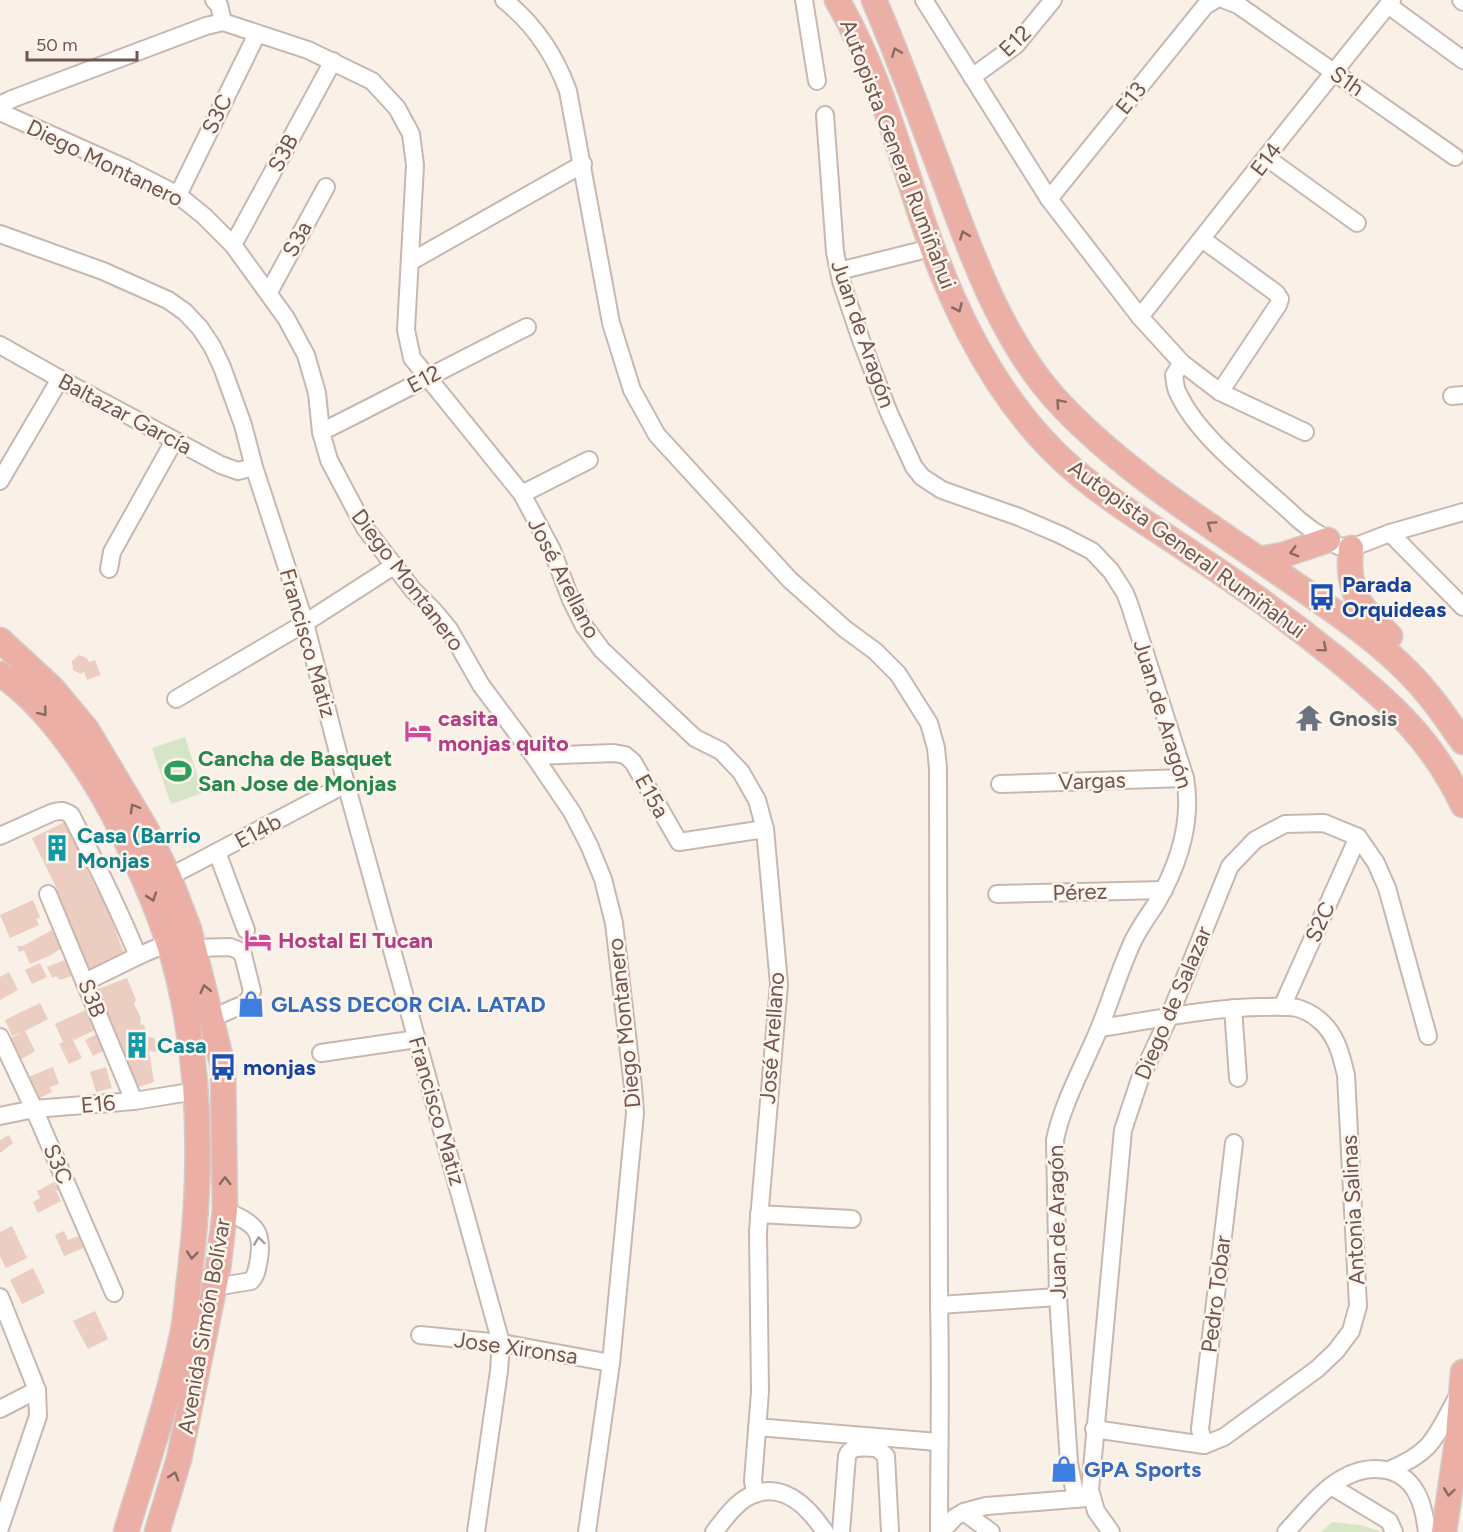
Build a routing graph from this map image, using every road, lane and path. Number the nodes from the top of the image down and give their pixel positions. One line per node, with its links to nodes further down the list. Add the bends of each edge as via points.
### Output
1 (214, 0): 11 (street)
2 (504, 0): 22 (street, via 536,31 561,72)
3 (804, 0): 17 (street)
4 (837, 0): 66 (highway, Autopista General Rumiñahui, one-way to 66, via 870,68 945,279 969,332 1008,397 1070,468 1302,631 1400,712 1437,758)
5 (874, 0): 52 (highway, Autopista General Rumiñahui, one-way to 5, via 1153,485 1096,438 1062,406 1028,363 1002,320 977,266)
6 (924, 0): 16 (street)
7 (1053, 0): 16 (street, E12, via 1016,45)
8 (1215, 0): 25 (street, E13, via 1205,6)
9 (1235, 2): 15 (street, S1h)
10 (1390, 2): 13 (street); 15 (street, E14)
11 (224, 22): 12 (street, José Arellano); 18 (street, via 12,99)
12 (257, 34): 14 (street, José Arellano); 24 (street, S3C)
13 (1463, 60)
14 (333, 61): 29 (street, S3B); 31 (street, José Arellano, via 372,81 397,108 411,134 415,165)
15 (1333, 71): 20 (street, S1h); 21 (street, E14)
16 (972, 77): 25 (street)
17 (817, 81)
18 (0, 110): 24 (street, Diego Montanero)
19 (825, 115): 32 (street, Juan de Aragón)
20 (1455, 157)
21 (1267, 158): 26 (street); 28 (street, E14)
22 (583, 164): 31 (street); 102 (street, via 611,323 632,390 646,417 657,435 790,580 898,674 928,723 936,748)
23 (326, 187): 33 (street, S3a)
24 (178, 195): 29 (street, Diego Montanero)
25 (1050, 199): 34 (street)
26 (1357, 223)
27 (0, 234): 45 (street, Francisco Matiz, via 145,288 185,312 200,328 222,367)
28 (1202, 239): 34 (street, E14); 40 (street, via 1280,299)
29 (233, 245): 33 (street, Diego Montanero)
30 (920, 251): 32 (street)
31 (410, 262): 38 (street, José Arellano, via 406,330 412,358)
32 (839, 271): 63 (street, Juan de Aragón, via 889,413 922,477 942,490 1019,517 1082,545 1102,560 1118,581 1130,606)
33 (269, 292): 41 (street, Diego Montanero, via 306,355 317,393)
34 (1140, 317): 37 (street)
35 (527, 327): 38 (street, E12)
36 (0, 345): 39 (street, Baltazar García)
37 (1182, 363): 40 (street); 50 (street, via 1174,375 1176,391 1197,423 1299,520)
38 (426, 377): 41 (street, E12); 47 (street, José Arellano)
39 (60, 379): 43 (street, Baltazar García); 46 (street)
40 (1220, 392): 42 (street)
41 (321, 432): 53 (street, Diego Montanero, via 329,460 360,519)
42 (1305, 432)
43 (174, 441): 45 (street, Baltazar García, via 238,471); 54 (street, via 112,552)
44 (589, 460): 47 (street)
45 (254, 467): 56 (street, Francisco Matiz)
46 (1, 475)
47 (522, 494): 67 (street, José Arellano, via 552,550 584,626 602,650 695,738 721,751 741,772 757,800)
48 (1463, 512): 49 (street)
49 (1390, 533): 51 (street); 55 (street)
50 (1328, 540): 51 (street); 52 (highway, one-way to 52, via 1283,555)
51 (1351, 548): 60 (highway, via 1349,570 1359,603 1426,669 1445,694)
52 (1259, 558): 61 (highway, Autopista General Rumiñahui, via 1371,638 1435,703)
53 (395, 565): 56 (street); 62 (street, Diego Montanero, via 449,629 492,700)
54 (109, 569)
55 (1463, 607)
56 (305, 623): 59 (street); 64 (street, Francisco Matiz)
57 (0, 640): 71 (highway, Avenida Simón Bolívar, one-way to 57, via 87,730 52,688)
58 (0, 674): 76 (highway, Avenida Simón Bolívar, one-way to 76, via 33,699 82,762 112,810 148,886)
59 (176, 699)
60 (1463, 736)
61 (1463, 742)
62 (534, 756): 67 (street, E15a, via 625,756 633,762 679,842); 105 (street, Diego Montanero, via 589,845 606,890 615,935 635,1113)
63 (1185, 778): 65 (street, Vargas); 72 (street, Juan de Aragón, via 1186,826)
64 (346, 784): 70 (street, E14b); 87 (street, Francisco Matiz)
65 (1000, 784)
66 (1463, 805)
67 (765, 829): 96 (street, José Arellano, via 779,984)
68 (0, 836): 78 (street, via 59,810 71,815)
69 (1358, 837): 80 (street, S2C); 82 (street, Diego de Salazar, via 1324,823 1285,824 1255,840 1230,866); 85 (street, via 1387,888)
70 (217, 852): 71 (street, E14b); 75 (street)
71 (170, 877): 77 (highway, Avenida Simón Bolívar)
72 (1164, 890): 74 (street, Pérez); 84 (street, Juan de Aragón, via 1133,941)
73 (48, 894): 79 (street, S3B)
74 (997, 894)
75 (246, 930)
76 (168, 943): 78 (street); 90 (highway, Avenida Simón Bolívar, via 183,997)
77 (194, 948): 83 (highway, Avenida Simón Bolívar, one-way to 77); 83 (street, via 230,947 243,955 252,991 250,999)
78 (138, 956): 79 (street)
79 (85, 982): 91 (street, S3B)
80 (1282, 1007): 81 (street, Antonia Salinas); 112 (street, Antonia Salinas, via 1299,1008 1318,1019 1335,1039 1341,1055 1346,1075 1358,1306 1351,1331 1317,1369 1224,1437)
81 (1233, 1008): 82 (street, Antonia Salinas); 89 (street)
82 (1169, 1017): 84 (street, Antonia Salinas); 110 (street, Diego de Salazar, via 1140,1079 1123,1130)
83 (212, 1018): 95 (highway, Avenida Simón Bolívar, one-way to 83, via 223,1067)
84 (1100, 1028): 101 (street, Juan de Aragón, via 1055,1140)
85 (1428, 1036)
86 (0, 1037): 92 (street, S3C)
87 (417, 1040): 88 (street); 104 (street, Francisco Matiz)
88 (321, 1053)
89 (1238, 1078)
90 (196, 1091): 91 (street, E16); 119 (highway, Avenida Simón Bolívar, one-way to 119, via 198,1199 183,1331)
91 (134, 1101): 92 (street, E16)
92 (34, 1109): 93 (street, E16); 99 (street, S3C)
93 (0, 1116)
94 (1234, 1143): 112 (street, Pedro Tobar, via 1200,1429)
95 (225, 1210): 98 (highway, Avenida Simón Bolívar); 98 (street, one-way to 95, via 254,1279 261,1245 258,1230)
96 (759, 1214): 97 (street); 109 (street, José Arellano)
97 (852, 1219)
98 (215, 1287): 120 (highway, Avenida Simón Bolívar, one-way to 98, via 179,1459)
99 (114, 1293)
100 (0, 1297): 107 (street)
101 (1058, 1298): 102 (street); 116 (street, Juan de Aragón, via 1069,1463)
102 (939, 1305): 111 (street)
103 (420, 1335): 104 (street, Jose Xironsa)
104 (501, 1343): 105 (street, Jose Xironsa); 121 (street, Francisco Matiz)
105 (611, 1363): 122 (street, Diego Montanero)
106 (1462, 1382): 113 (street, via 1433,1441 1410,1461); 132 (highway, one-way to 132)
107 (37, 1390): 108 (street); 118 (street, via 38,1416)
108 (0, 1409)
109 (757, 1427): 111 (street); 115 (street, José Arellano)
110 (1094, 1429): 112 (street); 116 (street, Diego de Salazar, via 1090,1490)
111 (938, 1442): 126 (street)
112 (1203, 1445)
113 (1389, 1470): 114 (street, via 1367,1469); 131 (street, via 1416,1491)
114 (1331, 1486): 129 (street); 130 (street, via 1389,1521)
115 (755, 1494): 123 (street, via 745,1499); 124 (street, via 780,1492 795,1498)
116 (1083, 1498): 117 (street, via 986,1506); 128 (street)
117 (964, 1512): 126 (street); 127 (street)
118 (0, 1528)
119 (126, 1532)
120 (156, 1532)
121 (476, 1532)
122 (587, 1532)
123 (714, 1532)
124 (829, 1532): 125 (street, via 847,1456 854,1448 877,1448 886,1456)
125 (890, 1532)
126 (940, 1532)
127 (991, 1532)
128 (1111, 1532)
129 (1286, 1532)
130 (1394, 1532)
131 (1427, 1532)
132 (1444, 1532)

